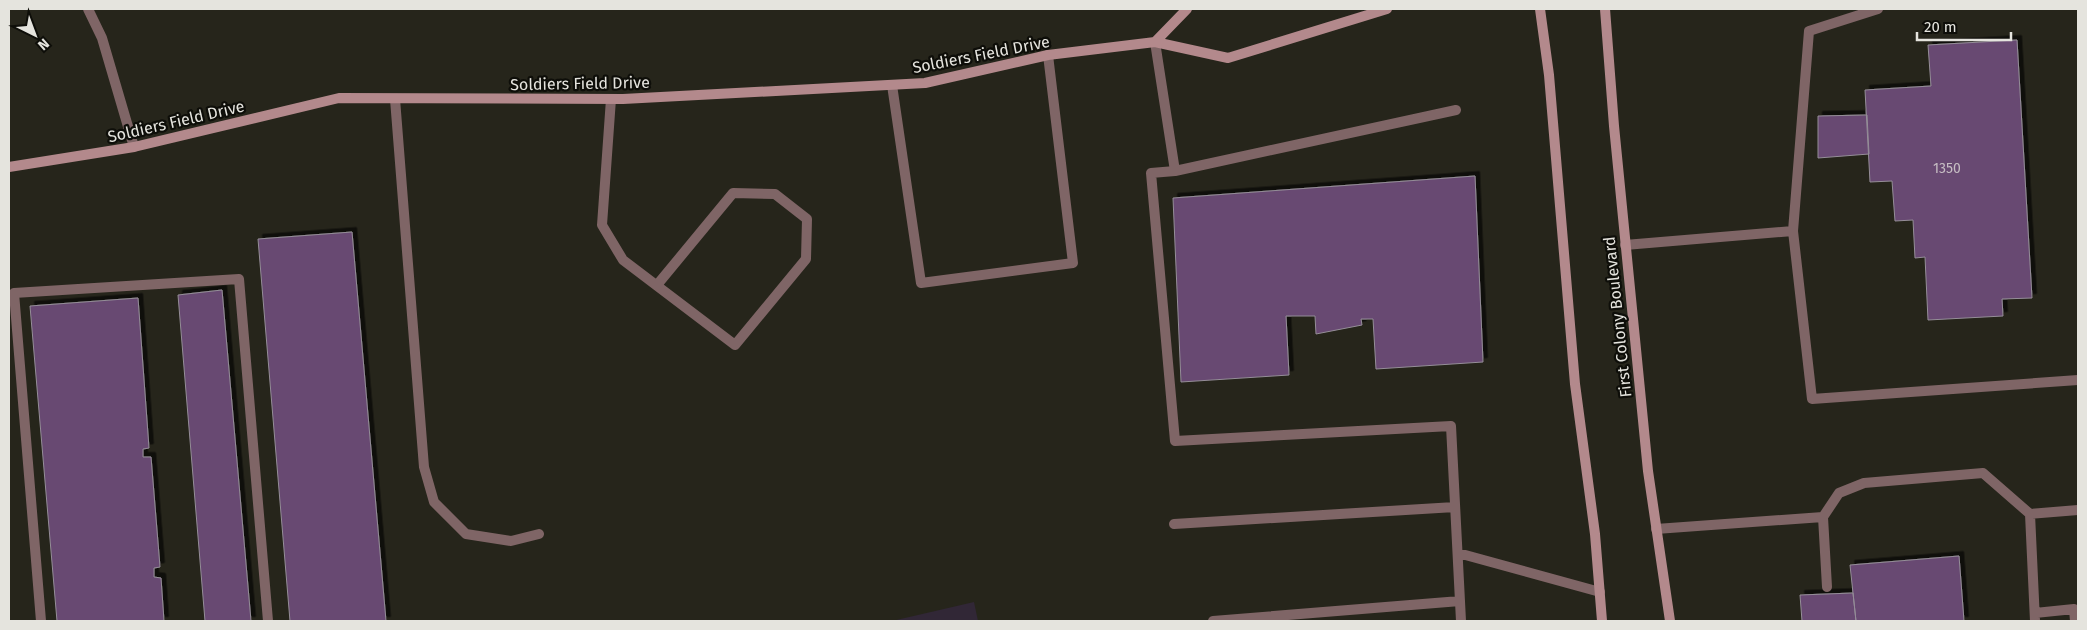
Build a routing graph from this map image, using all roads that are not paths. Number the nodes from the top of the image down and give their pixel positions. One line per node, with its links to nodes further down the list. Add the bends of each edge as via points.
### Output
1 (88, 9): 13 (street, via 102,38)
2 (1187, 9): 7 (street)
3 (1387, 9): 7 (street, Soldiers Field Drive, via 1228,58)
4 (1540, 9): 29 (street, via 1549,75 1575,384 1596,534)
5 (1605, 9): 17 (street, First Colony Boulevard)
6 (1878, 9): 16 (street, via 1809,31)
7 (1155, 42): 8 (street, Soldiers Field Drive); 15 (street)
8 (1048, 55): 9 (street, Soldiers Field Drive, via 925,83); 9 (street, via 1073,263 921,282)
9 (892, 85): 11 (street, Soldiers Field Drive)
10 (395, 98): 11 (street, Soldiers Field Drive); 13 (street, Soldiers Field Drive, via 339,98); 26 (street, via 424,467 434,502 466,534 511,541)
11 (611, 99): 18 (street, via 602,225 623,260)
12 (1456, 110): 15 (street)
13 (134, 147): 14 (street, Soldiers Field Drive)
14 (9, 167)
15 (1175, 171): 20 (street, via 1152,173 1176,441 1450,426)
16 (1793, 230): 17 (street); 19 (street, via 1812,400)
17 (1625, 245): 25 (street, First Colony Boulevard)
18 (657, 285): 18 (street, via 735,346 806,259 807,218 775,194 734,193)
19 (2078, 380)
20 (1456, 507): 24 (street); 27 (street)
21 (2078, 510): 22 (street)
22 (2030, 514): 23 (street, via 1983,473 1864,483 1839,493); 31 (street)
23 (1823, 516): 25 (street); 28 (street)
24 (1174, 524)
25 (1656, 529): 37 (street, First Colony Boulevard)
26 (539, 534)
27 (1458, 553): 29 (street); 30 (street)
28 (1827, 588)
29 (1600, 592): 36 (street)
30 (1460, 600): 34 (street); 35 (street)
31 (2035, 617): 38 (street, via 2074,609)
32 (41, 621): 33 (street, via 14,293 239,279)
33 (268, 621)
34 (1213, 621)
35 (1461, 621)
36 (1602, 621)
37 (1670, 621)
38 (2075, 621)

